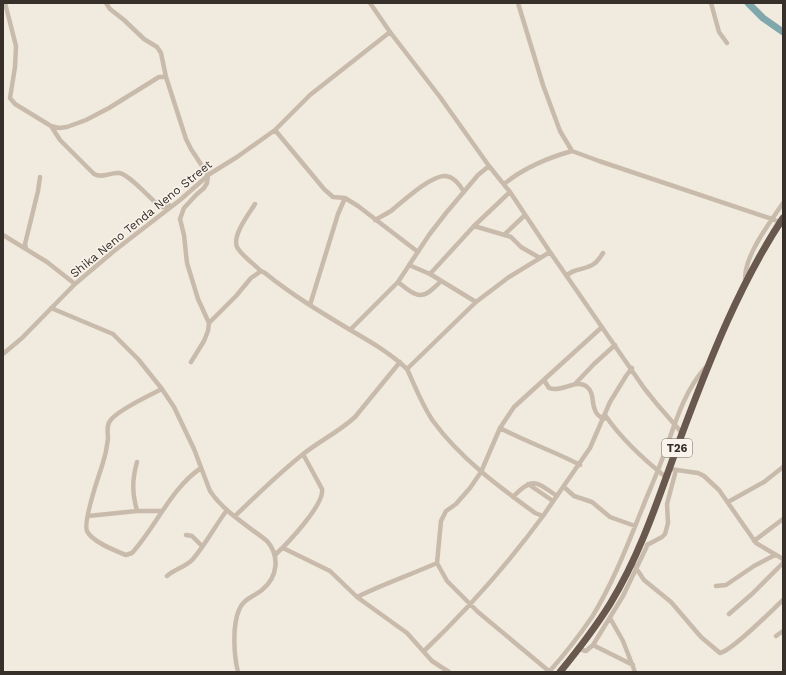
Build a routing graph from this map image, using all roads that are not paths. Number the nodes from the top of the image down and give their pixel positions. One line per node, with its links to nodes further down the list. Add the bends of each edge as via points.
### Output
1 (5, 3): 9 (street, via 16,46 10,98 15,104)
2 (106, 3): 8 (street, via 110,10 157,47 161,53)
3 (370, 3): 6 (street)
4 (518, 3): 11 (street, via 543,85 560,131)
5 (711, 3): 7 (street, via 719,32)
6 (390, 32): 10 (street, Shika Neno Tenda Neno Street, via 310,95); 12 (street)
7 (727, 43)
8 (166, 77): 9 (street, via 159,77 86,120 67,127); 13 (street, via 186,139)
9 (51, 126): 13 (street, via 60,140 94,174 122,174 162,208)
10 (275, 130): 13 (street, Shika Neno Tenda Neno Street, via 237,157); 18 (street, via 324,189 333,197)
11 (572, 151): 15 (street, via 531,165); 22 (street)
12 (489, 166): 15 (street); 16 (street)
13 (207, 174): 39 (street, Shika Neno Tenda Neno Street, via 180,200); 44 (street, via 207,184 184,208 180,219 187,263 198,299)
14 (40, 177): 28 (street)
15 (504, 184): 17 (street)
16 (464, 192): 23 (street, via 455,180 444,175 422,186 390,212); 29 (street)
17 (510, 192): 21 (street); 25 (street)
18 (345, 198): 23 (street); 42 (street)
19 (783, 203): 22 (street)
20 (255, 204): 34 (street, via 243,222 236,243 240,251)
21 (525, 215): 27 (street); 30 (street)
22 (772, 219): 24 (street); 40 (street, via 746,265)
23 (375, 220): 29 (street)
24 (782, 222): 40 (highway, T26)
25 (474, 226): 27 (street); 35 (street)
26 (3, 235): 28 (street)
27 (504, 235): 32 (street, via 511,237 521,247)
28 (26, 248): 39 (street)
29 (418, 252): 33 (street)
30 (550, 252): 32 (street); 36 (street)
31 (603, 253): 36 (street, via 595,263 572,271)
32 (540, 258): 41 (street)
33 (409, 265): 35 (street); 38 (street)
34 (262, 271): 42 (street); 44 (street, via 251,278)
35 (430, 274): 37 (street)
36 (567, 276): 45 (street)
37 (441, 281): 38 (street, via 418,296); 41 (street)
38 (398, 282): 46 (street)
39 (75, 284): 43 (street, Shika Neno Tenda Neno Street)
40 (746, 284): 51 (highway, T26)
41 (476, 302): 53 (street)
42 (310, 305): 46 (street)
43 (51, 308): 48 (street, Shika Neno Tenda Neno Street); 56 (street, via 113,334 131,351)
44 (209, 323): 49 (street, via 204,341)
45 (602, 327): 47 (street); 54 (street)
46 (350, 330): 50 (street)
47 (615, 345): 52 (street); 55 (street)
48 (3, 354)
49 (191, 362)
50 (400, 362): 53 (street); 61 (street, via 347,425)
51 (707, 366): 58 (street, via 691,387); 60 (highway, T26)
52 (632, 368): 57 (street, via 617,390); 58 (street)
53 (407, 369): 68 (street, via 433,420 450,442)
54 (544, 380): 55 (street, via 553,390); 59 (street, via 517,403)
55 (576, 384): 57 (street, via 582,384 590,390 594,408)
56 (162, 389): 65 (street, via 174,407); 79 (street, via 110,420 106,455)
57 (604, 417): 63 (street); 67 (street, via 627,443)
58 (674, 425): 60 (street); 67 (street)
59 (500, 428): 63 (street); 68 (street)
60 (682, 433): 66 (highway, T26)
61 (303, 454): 80 (street); 88 (street, via 323,493 320,503)
62 (137, 462): 77 (street, via 132,486)
63 (580, 465): 71 (street)
64 (783, 467): 75 (street, via 764,482)
65 (201, 468): 76 (street, via 210,491); 78 (street, via 191,475)
66 (673, 469): 69 (highway, T26); 75 (street, via 704,476); 86 (street, via 665,534)
67 (658, 471): 69 (street); 83 (street)
68 (481, 472): 73 (street); 94 (street, via 470,488 443,515)
69 (666, 478): 89 (highway, T26)
70 (528, 484): 72 (street, via 540,485); 73 (street); 74 (street)
71 (564, 487): 72 (street); 83 (street, via 574,496 592,502 610,517)
72 (557, 496): 74 (street)
73 (513, 497): 81 (street)
74 (553, 502): 81 (street)
75 (728, 502): 85 (street)
76 (227, 510): 80 (street); 87 (street)
77 (137, 511): 78 (street); 79 (street)
78 (162, 511): 79 (street, via 132,553 126,555 90,536 86,530)
79 (88, 516)
80 (235, 516): 90 (street, via 267,541)
81 (543, 516): 101 (street)
82 (783, 519): 85 (street)
83 (635, 526): 112 (street, via 620,565 592,617)
84 (186, 535): 87 (street, via 192,536)
85 (754, 540): 91 (street)
86 (648, 544): 89 (street); 96 (street)
87 (202, 546): 97 (street, via 192,560)
88 (283, 548): 90 (street); 99 (street, via 330,571)
89 (638, 550): 93 (highway, T26)
90 (275, 555): 110 (street, via 276,568 269,582 244,602 238,612 234,650)
91 (775, 555): 92 (street); 98 (street, via 726,585)
92 (783, 559)
93 (632, 562): 96 (street); 107 (highway, T26, via 610,603)
94 (437, 563): 99 (street); 101 (street, via 447,581)
95 (783, 563): 102 (street)
96 (636, 569): 100 (street, via 644,580 671,602 701,637 720,653 745,635); 103 (street)
97 (167, 576)
98 (716, 586)
99 (357, 597): 108 (street, via 407,634)
100 (783, 600)
101 (470, 606): 108 (street); 112 (street)
102 (729, 614)
103 (610, 618): 106 (street); 109 (street)
104 (783, 631): 105 (street)
105 (776, 636)
106 (593, 645): 107 (street, via 586,651); 109 (street)
107 (579, 649): 113 (highway, T26)
108 (424, 651): 111 (street, via 432,661)
109 (633, 665): 114 (street)
110 (238, 672)
111 (449, 672)
112 (549, 672)
113 (560, 672)
114 (635, 672)

